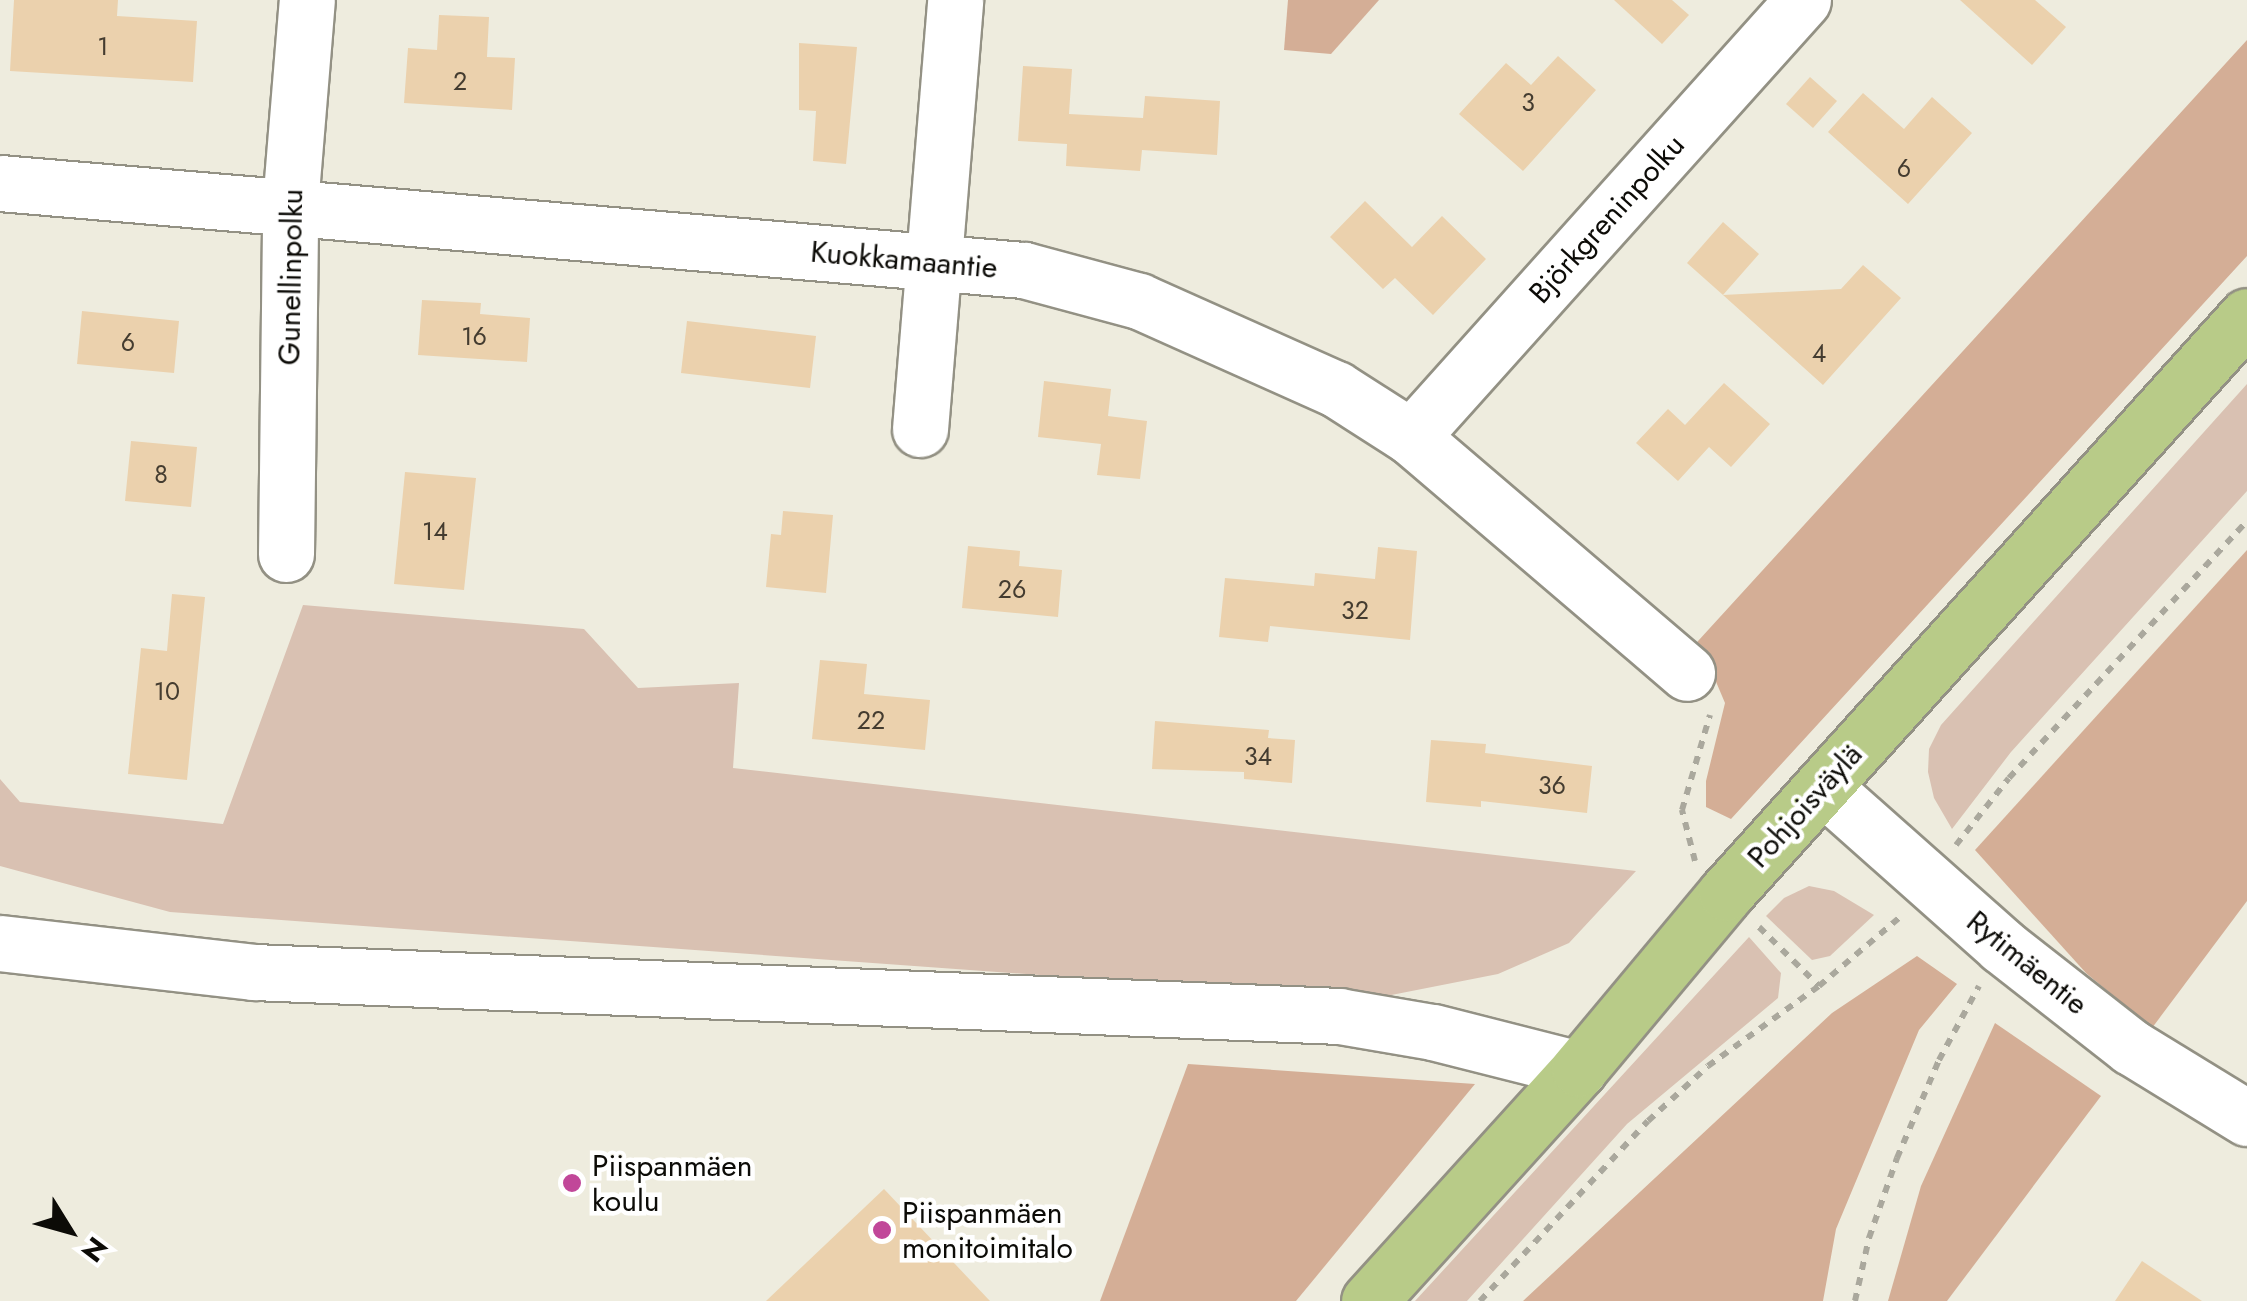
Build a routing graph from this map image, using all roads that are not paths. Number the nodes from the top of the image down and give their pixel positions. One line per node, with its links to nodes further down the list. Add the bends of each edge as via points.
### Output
1 (307, 0): 5 (street, Gunellinpolku)
2 (954, 0): 6 (street)
3 (1802, 0): 9 (street, Björkgreninpolku)
4 (0, 183): 5 (street, Kuokkamaantie)
5 (290, 205): 6 (street, Kuokkamaantie); 10 (street, Gunellinpolku)
6 (933, 263): 8 (street); 9 (street, Kuokkamaantie, via 1024,270 1138,300 1336,389)
7 (2247, 316): 12 (main road, Pohjoisväylä)
8 (920, 429)
9 (1411, 437): 11 (street, Kuokkamaantie)
10 (286, 554)
11 (1687, 673)
12 (1823, 788): 14 (main road, Pohjoisväylä); 15 (street, Rytimäentie, via 2002,946 2131,1047)
13 (0, 943): 14 (street, via 254,972 1338,1016 1433,1032)
14 (1580, 1070): 16 (main road, Pohjoisväylä)
15 (2247, 1118)
16 (1370, 1301)

